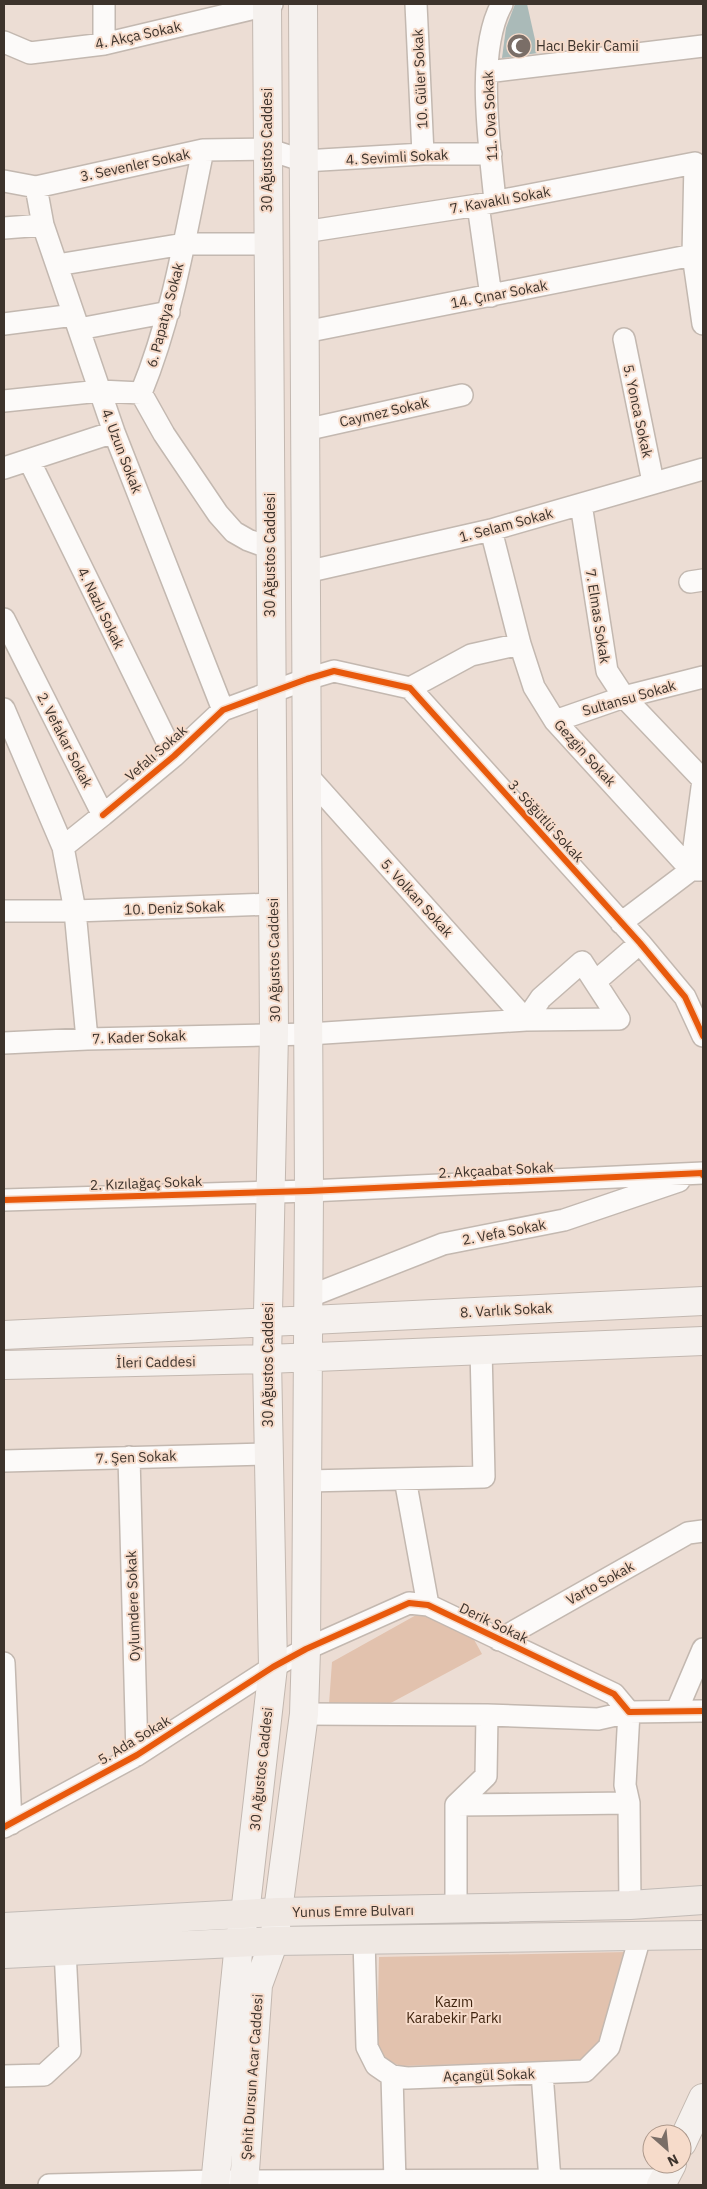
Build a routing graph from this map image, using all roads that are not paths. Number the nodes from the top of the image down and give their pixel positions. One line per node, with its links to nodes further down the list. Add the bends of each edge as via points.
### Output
1 (104, 4): 7 (street)
2 (268, 4): 7 (street, 4. Akça Sokak); 10 (main road, 30 Ağustos Caddesi)
3 (303, 4): 14 (main road, 30 Ağustos Caddesi)
4 (416, 4): 12 (street, 10. Güler Sokak)
5 (502, 4): 9 (street, 11. Ova Sokak, via 492,30)
6 (4, 42): 7 (street, 4. Akça Sokak, via 30,53)
7 (104, 44)
8 (703, 46): 9 (street)
9 (487, 72): 13 (street, 11. Ova Sokak)
10 (267, 149): 11 (street, 3. Sevenler Sokak); 14 (street, 3. Sevenler Sokak); 22 (main road, 30 Ağustos Caddesi)
11 (203, 150): 16 (street, 3. Sevenler Sokak); 21 (street, 6. Papatya Sokak)
12 (423, 154): 13 (street, 4. Sevimli Sokak); 14 (street, 4. Sevimli Sokak)
13 (491, 154): 17 (street, 11. Ova Sokak)
14 (304, 161): 20 (main road, 30 Ağustos Caddesi)
15 (4, 181): 16 (street, 3. Sevenler Sokak)
16 (36, 187): 18 (street, 4. Uzun Sokak)
17 (487, 203): 20 (street, 7. Kavaklı Sokak); 23 (street, 7. Kavaklı Sokak, via 695,163); 25 (street, 11. Ova Sokak)
18 (43, 225): 19 (street); 24 (street, 4. Uzun Sokak)
19 (4, 228)
20 (304, 232): 30 (main road, 30 Ağustos Caddesi)
21 (184, 244): 22 (street); 24 (street); 26 (street, 6. Papatya Sokak)
22 (268, 244): 44 (main road, 30 Ağustos Caddesi)
23 (693, 255): 25 (street, 14. Çınar Sokak); 29 (street)
24 (57, 265): 27 (street, 4. Uzun Sokak)
25 (491, 296): 30 (street, 14. Çınar Sokak)
26 (169, 312): 27 (street); 33 (street, 6. Papatya Sokak)
27 (77, 322): 28 (street); 32 (street, 4. Uzun Sokak)
28 (4, 324)
29 (703, 324)
30 (305, 332): 36 (main road, 30 Ağustos Caddesi)
31 (624, 340): 41 (street, 5. Yonca Sokak)
32 (100, 391): 33 (street); 35 (street); 37 (street, 4. Uzun Sokak)
33 (141, 393): 44 (street, via 164,434 218,514 234,532)
34 (462, 394): 36 (street, Caymez Sokak)
35 (4, 401)
36 (305, 430): 45 (main road, 30 Ağustos Caddesi)
37 (114, 432): 38 (street); 54 (street, 4. Uzun Sokak)
38 (29, 460): 39 (street); 57 (street, 4. Nazlı Sokak)
39 (4, 468)
40 (703, 469): 41 (street, 1. Selam Sokak)
41 (653, 482): 42 (street, 1. Selam Sokak)
42 (581, 504): 43 (street, 1. Selam Sokak); 52 (street, 7. Elmas Sokak, via 607,671)
43 (490, 530): 45 (street, 1. Selam Sokak); 47 (street, Gezgin Sokak)
44 (270, 548): 51 (main road, 30 Ağustos Caddesi)
45 (306, 572): 49 (main road, 30 Ağustos Caddesi)
46 (4, 619): 60 (street, 2. Vefakar Sokak)
47 (520, 644): 50 (street, via 471,655); 55 (street, Gezgin Sokak, via 534,687)
48 (703, 677): 52 (street, Sultansu Sokak)
49 (307, 679): 50 (street, via 334,672); 51 (street); 58 (main road, 30 Ağustos Caddesi)
50 (410, 688): 66 (street, 3. Söğütlü Sokak)
51 (272, 691): 54 (street); 63 (main road, 30 Ağustos Caddesi)
52 (624, 697): 55 (street, Sultansu Sokak); 59 (street, 7. Elmas Sokak)
53 (4, 709): 56 (street)
54 (223, 710): 57 (street, Vefalı Sokak)
55 (555, 721): 62 (street, Gezgin Sokak)
56 (12, 747): 61 (street)
57 (174, 756): 60 (street, Vefalı Sokak)
58 (307, 775): 69 (street, 5. Volkan Sokak); 71 (main road, 30 Ağustos Caddesi)
59 (703, 780): 62 (street, 7. Elmas Sokak)
60 (103, 815): 61 (street)
61 (63, 847): 65 (street)
62 (697, 870): 66 (street)
63 (273, 904): 65 (street, 10. Deniz Sokak); 70 (main road, 30 Ağustos Caddesi)
64 (4, 911): 65 (street, 10. Deniz Sokak)
65 (75, 911): 73 (street)
66 (621, 923): 67 (street, 3. Söğütlü Sokak)
67 (640, 943): 68 (street); 72 (street, 3. Söğütlü Sokak, via 684,998)
68 (596, 981): 69 (street, via 582,962 541,998); 69 (street, via 619,1019)
69 (526, 1020): 71 (street)
70 (274, 1033): 71 (street); 73 (street, 7. Kader Sokak); 77 (main road, 30 Ağustos Caddesi)
71 (309, 1034): 77 (main road, 30 Ağustos Caddesi)
72 (703, 1036)
73 (87, 1039): 74 (street, 7. Kader Sokak)
74 (4, 1043)
75 (703, 1161): 76 (street)
76 (703, 1174): 77 (street, 2. Akçaabat Sokak); 80 (street, 2. Vefa Sokak, via 564,1220 443,1244)
77 (290, 1191): 78 (street, 2. Kızılağaç Sokak); 80 (main road, 30 Ağustos Caddesi); 81 (main road, 30 Ağustos Caddesi)
78 (4, 1200)
79 (703, 1301): 80 (main road, 8. Varlık Sokak)
80 (308, 1308): 81 (main road); 85 (main road, 30 Ağustos Caddesi)
81 (267, 1321): 82 (main road); 86 (main road, 30 Ağustos Caddesi)
82 (4, 1335)
83 (703, 1341): 84 (main road)
84 (481, 1349): 85 (main road); 91 (street, via 484,1477)
85 (308, 1356): 86 (main road, İleri Caddesi); 92 (main road, 30 Ağustos Caddesi)
86 (267, 1359): 87 (main road, İleri Caddesi); 88 (main road, 30 Ağustos Caddesi)
87 (4, 1365)
88 (268, 1454): 89 (street, 7. Şen Sokak); 99 (main road, 30 Ağustos Caddesi)
89 (128, 1457): 90 (street, 7. Şen Sokak); 106 (street, Oylumdere Sokak)
90 (4, 1461)
91 (405, 1479): 92 (street); 94 (street)
92 (307, 1481): 96 (main road, 30 Ağustos Caddesi)
93 (703, 1530): 95 (street, Varto Sokak, via 688,1533)
94 (428, 1604): 95 (street, Derik Sokak); 96 (street, via 410,1603)
95 (499, 1640): 102 (street, Derik Sokak, via 614,1694)
96 (306, 1649): 99 (street); 103 (main road, 30 Ağustos Caddesi)
97 (703, 1649): 100 (street)
98 (4, 1663): 105 (street)
99 (272, 1667): 106 (street, 5. Ada Sokak); 114 (main road, 30 Ağustos Caddesi)
100 (677, 1710): 101 (street); 102 (street)
101 (703, 1711)
102 (629, 1712): 104 (street, via 598,1719); 107 (street, via 625,1785)
103 (304, 1714): 104 (street); 113 (main road, 30 Ağustos Caddesi)
104 (488, 1715): 108 (street, via 486,1776)
105 (6, 1749): 109 (street)
106 (137, 1755): 109 (street, 5. Ada Sokak)
107 (629, 1802): 108 (street); 111 (street)
108 (456, 1805): 112 (street)
109 (7, 1825)
110 (703, 1900): 111 (main road, Yunus Emre Bulvarı)
111 (630, 1905): 112 (main road, Yunus Emre Bulvarı)
112 (456, 1909): 113 (main road, Yunus Emre Bulvarı)
113 (278, 1912): 114 (main road, Yunus Emre Bulvarı); 119 (main road, Şehit Dursun Acar Caddesi)
114 (245, 1914): 115 (main road, Yunus Emre Bulvarı); 120 (main road, 30 Ağustos Caddesi)
115 (4, 1927)
116 (703, 1934): 117 (main road, Yunus Emre Bulvarı)
117 (640, 1937): 118 (main road, Yunus Emre Bulvarı); 123 (street, Açangül Sokak, via 609,2047 584,2071)
118 (364, 1939): 119 (main road, Yunus Emre Bulvarı); 125 (street, via 367,2046 376,2065)
119 (274, 1941): 120 (main road, Yunus Emre Bulvarı); 132 (main road, Şehit Dursun Acar Caddesi, via 258,1985)
120 (239, 1943): 121 (main road, Yunus Emre Bulvarı); 131 (main road, Şehit Dursun Acar Caddesi)
121 (64, 1950): 122 (main road, Yunus Emre Bulvarı); 124 (street, via 70,2051 44,2075)
122 (4, 1954)
123 (542, 2072): 125 (street, Açangül Sokak); 129 (street)
124 (4, 2076)
125 (392, 2076): 130 (street)
126 (703, 2098): 127 (main road)
127 (691, 2124)
128 (666, 2176): 129 (street)
129 (550, 2180): 130 (street)
130 (395, 2182): 132 (street)
131 (215, 2183): 132 (street); 133 (street)
132 (244, 2183)
133 (48, 2185)

